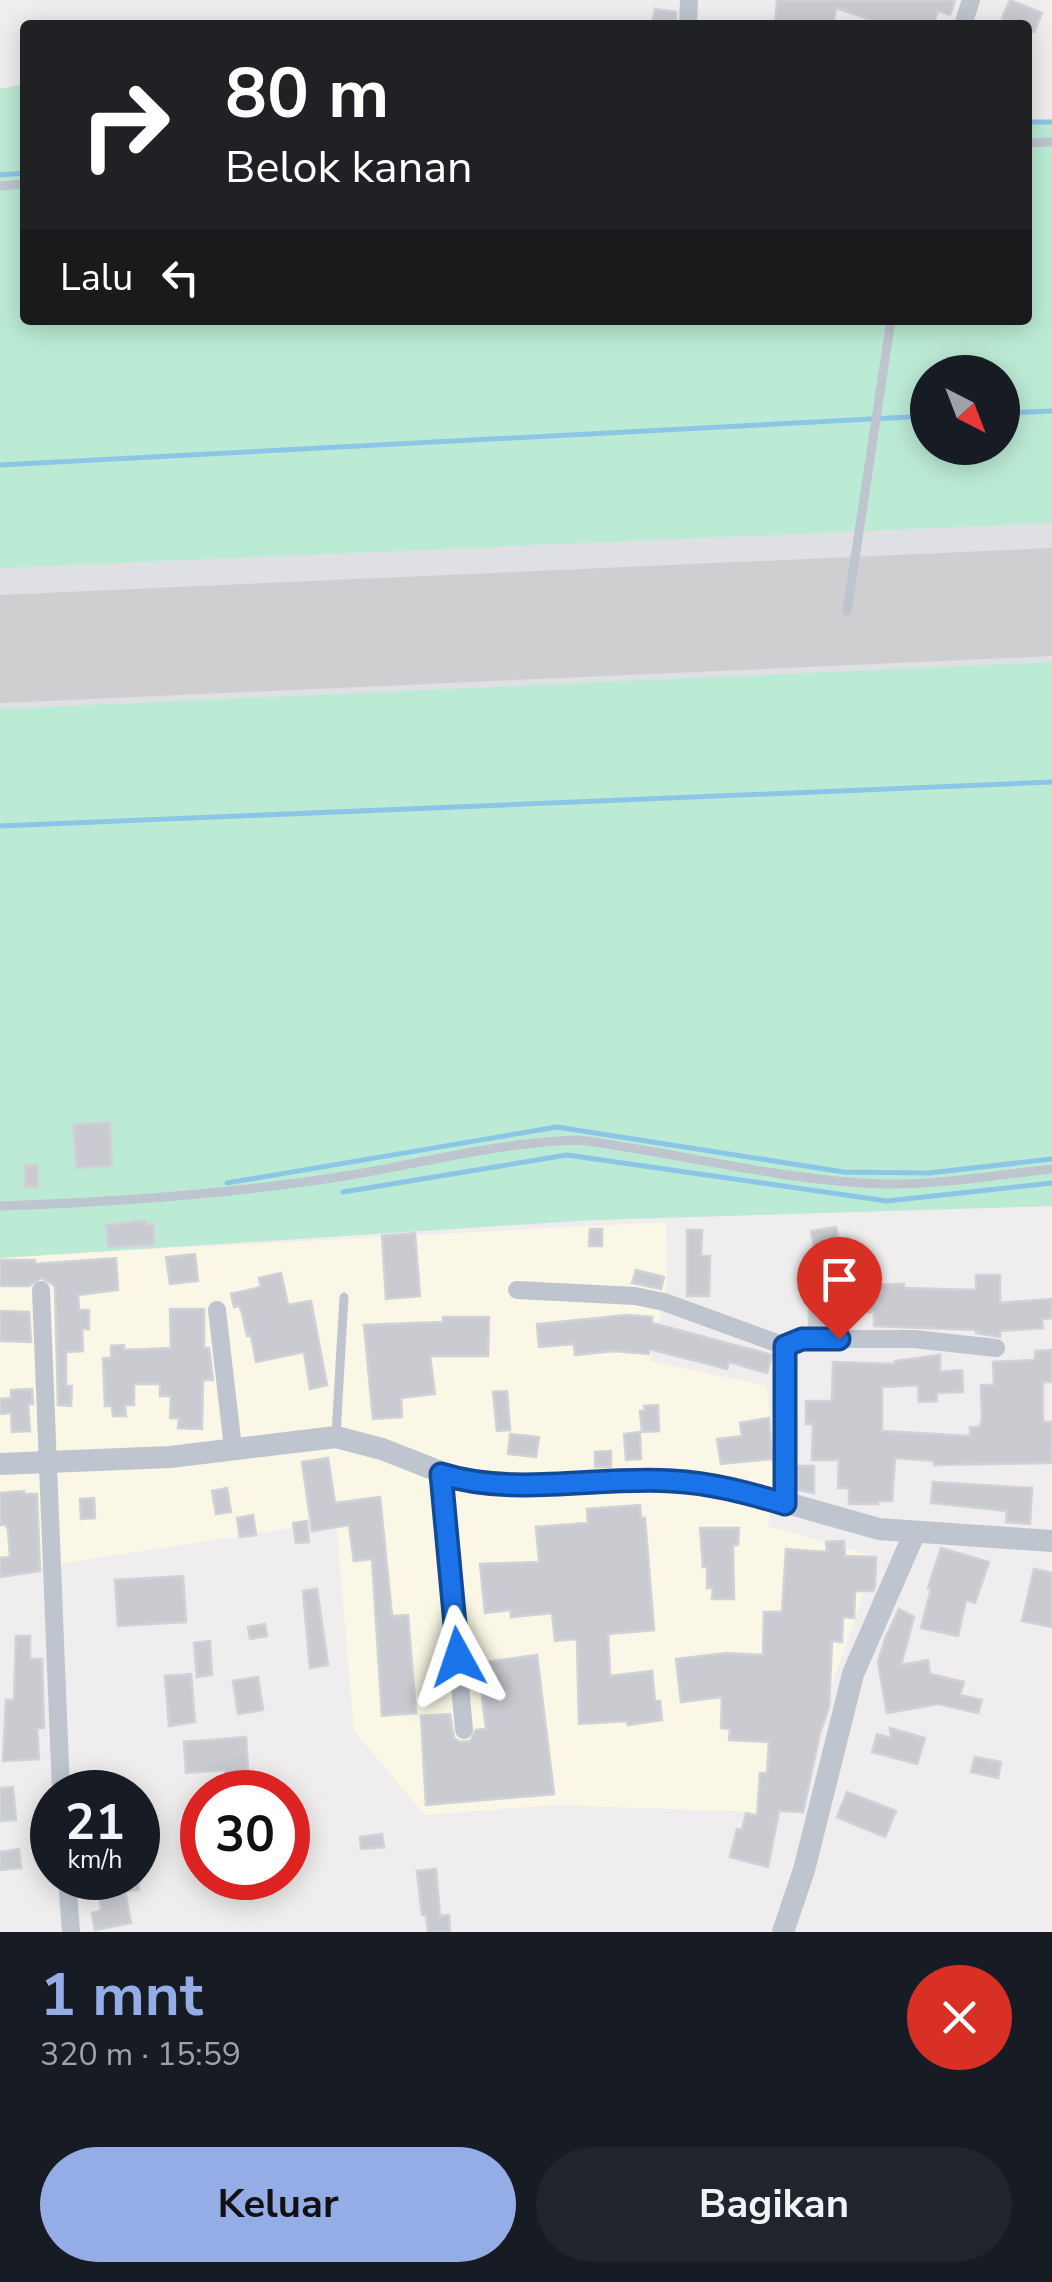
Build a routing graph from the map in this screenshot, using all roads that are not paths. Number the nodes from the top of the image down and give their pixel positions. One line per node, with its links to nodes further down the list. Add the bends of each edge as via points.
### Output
1 (890, 325): 2 (lane)
2 (847, 611)
3 (1052, 1169): 4 (lane, via 882,1184 579,1140 542,1141 216,1194)
4 (0, 1206)
5 (41, 1290): 13 (street)
6 (517, 1290): 9 (street, via 664,1302)
7 (344, 1297): 11 (lane)
8 (217, 1310): 12 (street)
9 (785, 1346): 10 (street, via 802,1339 914,1339); 16 (street)
10 (996, 1348)
11 (336, 1437): 12 (street); 15 (street)
12 (233, 1448): 13 (street, via 170,1458)
13 (47, 1462): 14 (street); 20 (street)
14 (0, 1464)
15 (441, 1474): 16 (street, via 524,1484 673,1480); 19 (street)
16 (785, 1504): 17 (street)
17 (915, 1532): 18 (street); 23 (street, via 853,1674)
18 (1052, 1541)
19 (464, 1730)
20 (61, 1770)
21 (69, 1900): 22 (street)
22 (71, 1932)
23 (783, 1932)

